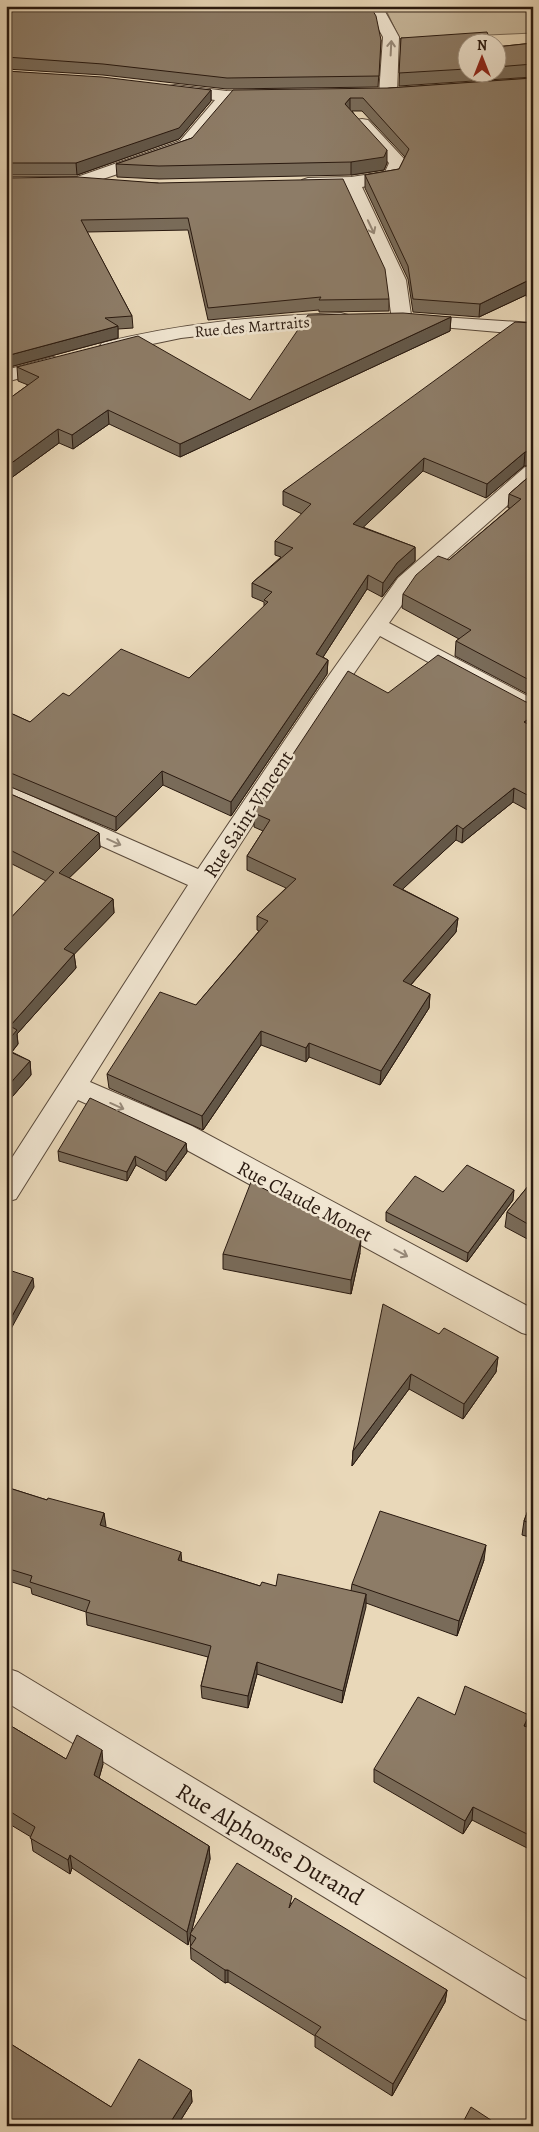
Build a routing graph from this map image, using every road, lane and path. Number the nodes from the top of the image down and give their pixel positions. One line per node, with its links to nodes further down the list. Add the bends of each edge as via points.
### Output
1 (374, 6): 3 (street, one-way to 1, via 391,37)
2 (160, 88): 4 (street)
3 (388, 94)
4 (227, 96): 5 (street); 7 (street, via 186,145)
5 (284, 96)
6 (356, 117): 9 (street, via 398,162 392,176)
7 (79, 182): 8 (street); 11 (street)
8 (6, 183)
9 (351, 183): 10 (street); 13 (street, one-way to 13, via 396,280 392,319)
10 (293, 184)
11 (124, 185)
12 (362, 318): 14 (street, Rue des Martraits, via 181,332)
13 (533, 329)
14 (6, 376)
15 (533, 472): 16 (street, Rue Saint-Vincent, via 406,583)
16 (376, 624): 17 (street); 19 (street, Rue Saint-Vincent)
17 (533, 709)
18 (6, 793): 19 (street, one-way to 19)
19 (203, 882): 20 (street, Rue Saint-Vincent)
20 (73, 1086): 21 (street, Rue Saint-Vincent); 22 (street, Rue Claude Monet, one-way to 22, via 182,1134)
21 (6, 1191)
22 (533, 1324)
23 (6, 1683): 24 (street, Rue Alphonse Durand)
24 (533, 2004)

